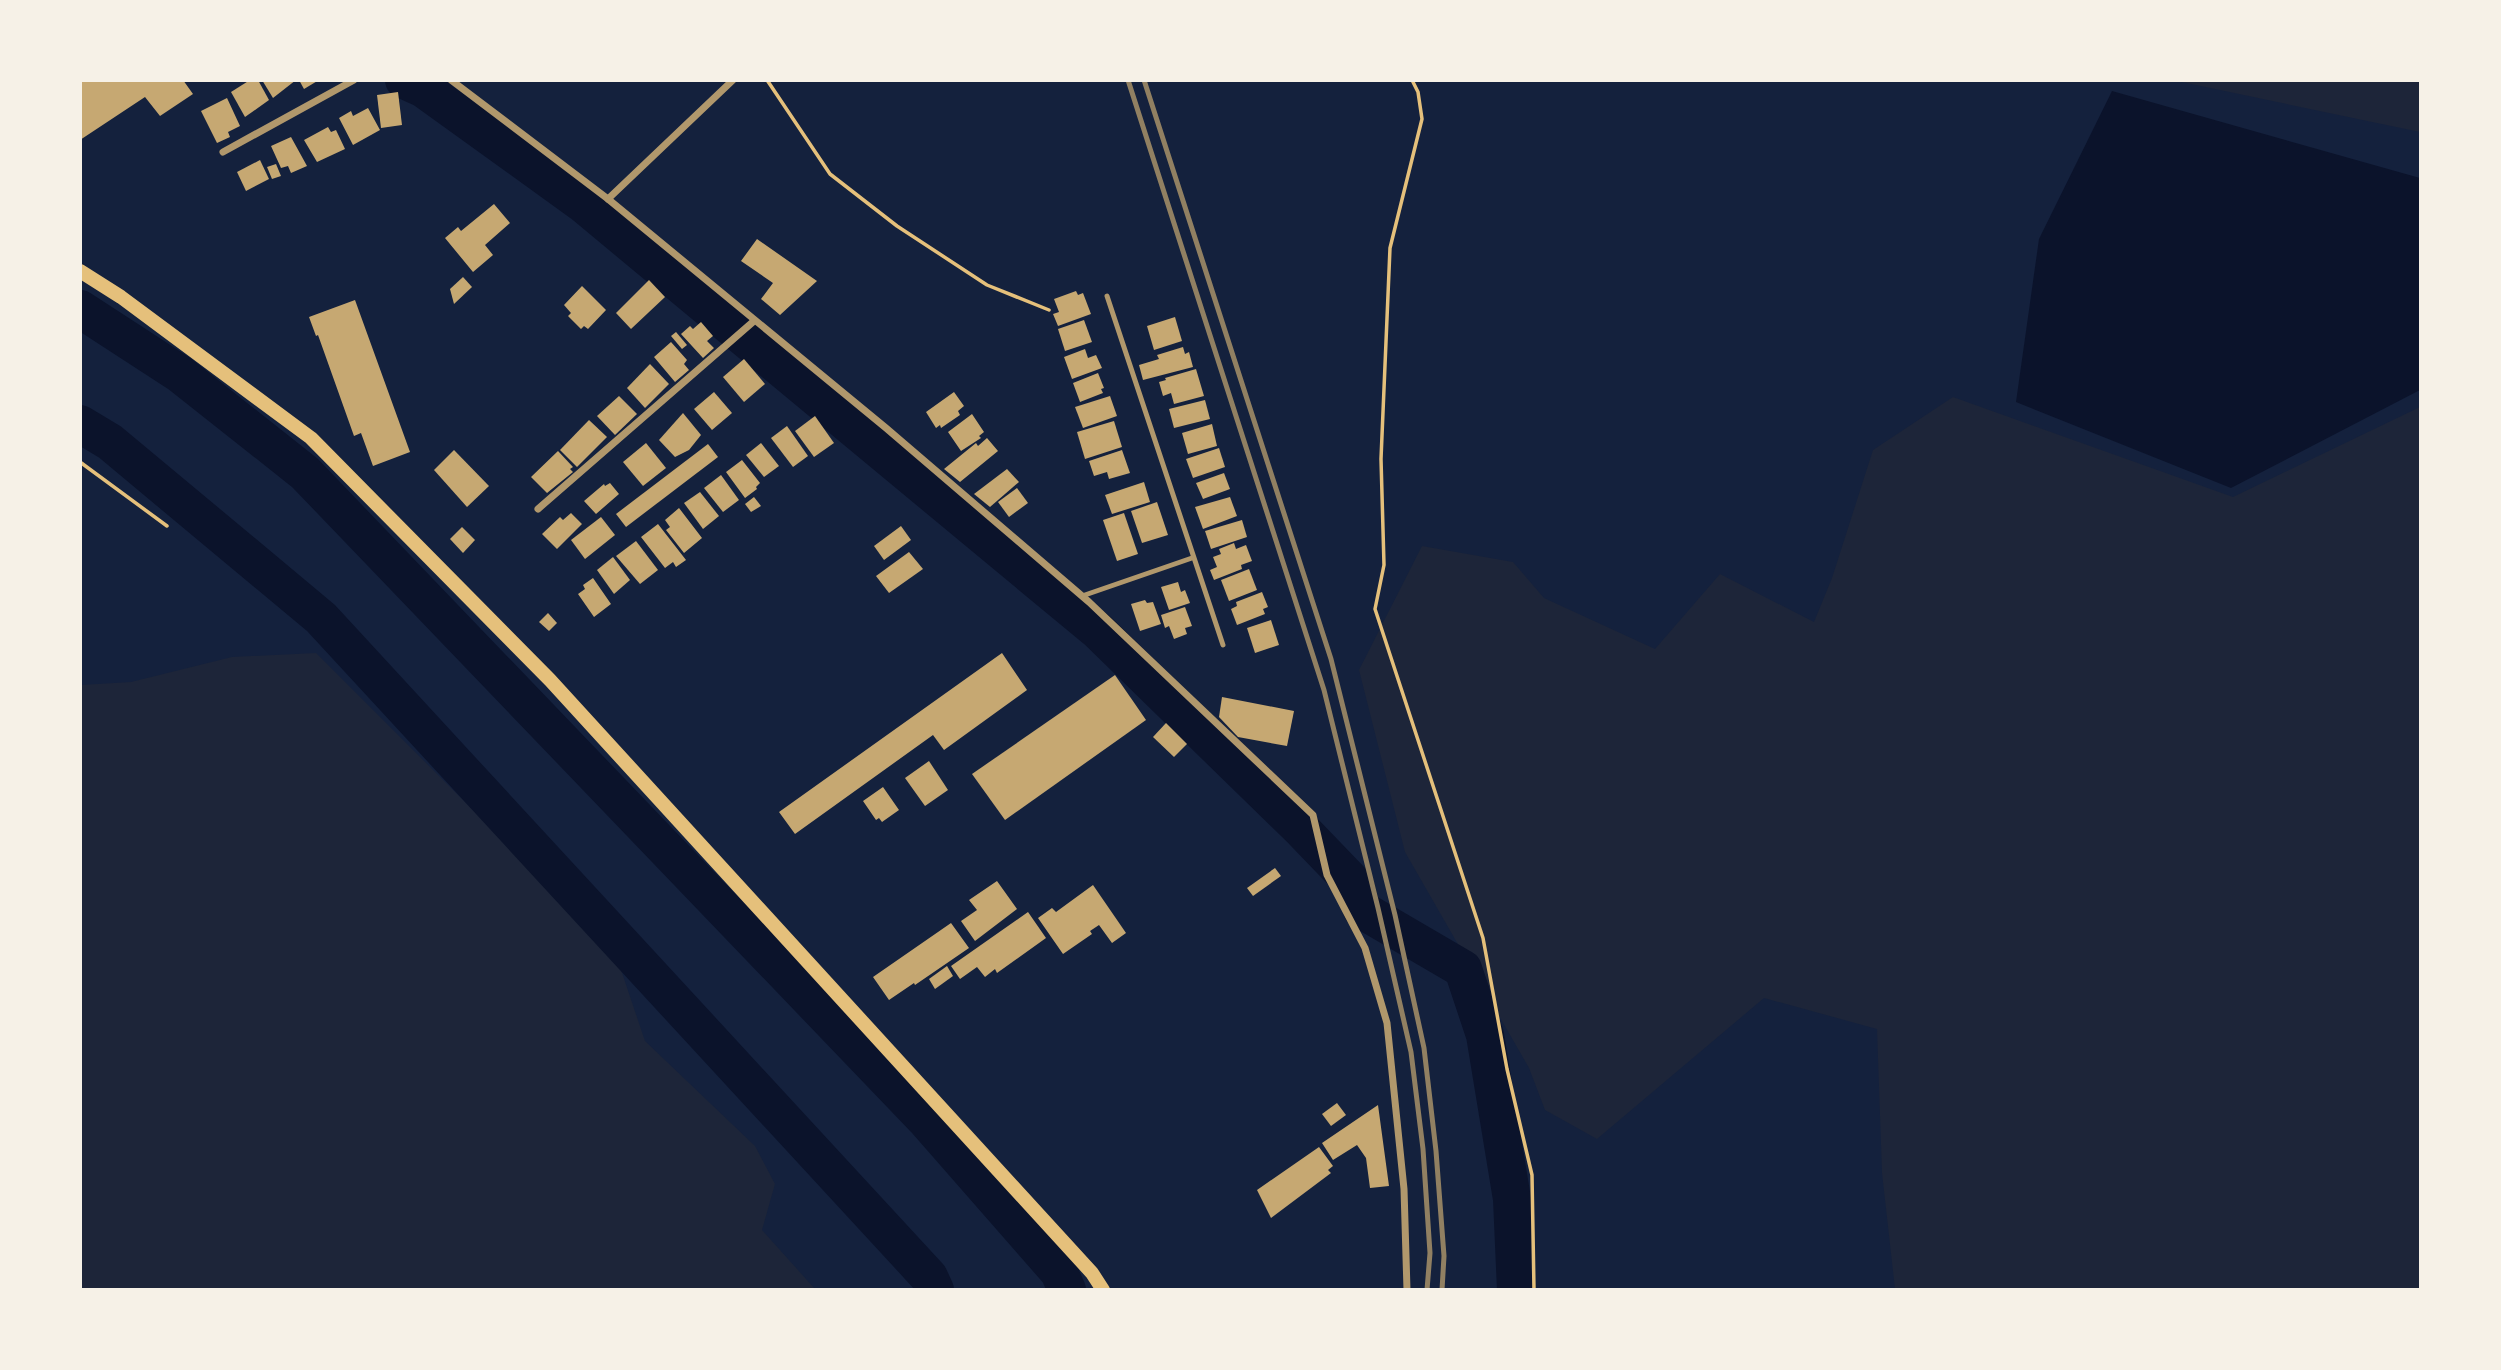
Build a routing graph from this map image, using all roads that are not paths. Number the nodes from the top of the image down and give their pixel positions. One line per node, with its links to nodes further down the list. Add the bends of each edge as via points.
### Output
1 (354, 80): 4 (street)
2 (452, 80): 5 (street)
3 (733, 80): 5 (street)
4 (223, 152)
5 (608, 199): 8 (street)
6 (80, 271): 13 (main road, via 310,438 550,680)
7 (1107, 296): 10 (lane)
8 (754, 321): 9 (street); 11 (street)
9 (538, 509)
10 (1192, 558): 11 (lane); 12 (lane)
11 (1082, 596): 14 (street, via 1313,815 1326,874 1366,948 1387,1023 1404,1189)
12 (1223, 645)
13 (1103, 1290)
14 (1407, 1290)

